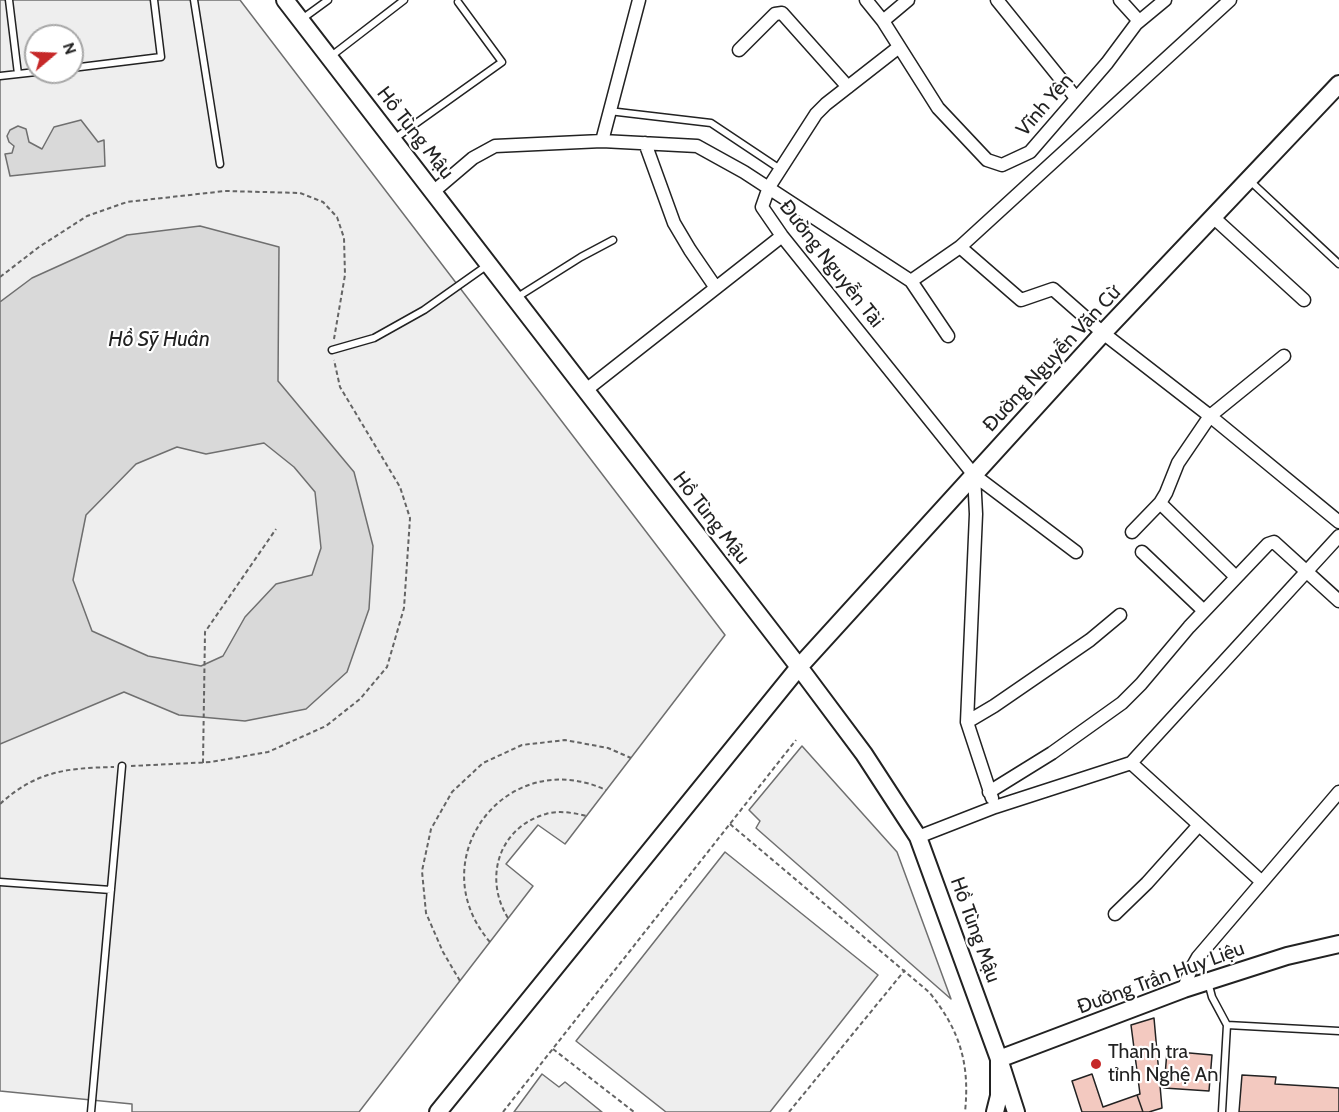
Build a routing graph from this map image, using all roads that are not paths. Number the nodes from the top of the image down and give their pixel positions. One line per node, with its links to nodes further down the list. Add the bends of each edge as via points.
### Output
1 (9, 0): 23 (lane)
2 (154, 0): 21 (lane, via 161,57)
3 (194, 0): 32 (lane)
4 (285, 0): 15 (main road, Hồ Tùng Mậu)
5 (328, 0): 15 (lane)
6 (404, 0): 20 (lane)
7 (866, 0): 16 (street, Vĩnh Yên)
8 (908, 0): 16 (street)
9 (997, 0): 27 (street)
10 (1120, 0): 17 (street)
11 (1165, 0): 17 (street, Vĩnh Yên)
12 (1230, 0): 40 (street)
13 (638, 1): 28 (street)
14 (458, 2): 29 (lane, via 502,62)
15 (301, 20): 20 (main road, Hồ Tùng Mậu)
16 (883, 21): 18 (street, Vĩnh Yên)
17 (1139, 21): 27 (street, Vĩnh Yên)
18 (899, 47): 25 (street); 27 (street, Vĩnh Yên, via 938,108 987,160 1002,165 1030,152)
19 (739, 50): 25 (street, via 774,14 782,13)
20 (330, 58): 29 (main road, Hồ Tùng Mậu)
21 (84, 67)
22 (24, 73): 23 (lane)
23 (18, 74): 24 (lane)
24 (0, 76)
25 (848, 87): 33 (street, via 816,114)
26 (1336, 92): 34 (main road, Đường Nguyễn Văn Cừ)
27 (1076, 98)
28 (609, 111): 30 (street); 33 (lane, via 711,123)
29 (393, 140): 36 (main road, Hồ Tùng Mậu)
30 (602, 141): 31 (street, Đường Nguyễn Tài); 36 (street, Đường Nguyễn Tài, via 495,146 473,158)
31 (645, 143): 35 (street, Đường Nguyễn Tài, via 696,146); 44 (street, via 674,223)
32 (220, 164)
33 (781, 169): 35 (street)
34 (1249, 179): 37 (main road, Đường Nguyễn Văn Cừ); 42 (lane)
35 (769, 187): 38 (street, Đường Nguyễn Tài, via 762,207); 43 (street)
36 (433, 192): 41 (main road, Hồ Tùng Mậu)
37 (1213, 217): 46 (street); 47 (main road, Đường Nguyễn Văn Cừ)
38 (783, 236): 44 (street); 53 (street, Đường Nguyễn Tài)
39 (613, 240): 45 (lane)
40 (960, 247): 43 (street); 47 (street, via 1021,300 1053,289)
41 (489, 264): 45 (main road, Hồ Tùng Mậu); 49 (lane, via 424,310 374,338)
42 (1339, 264)
43 (911, 281): 48 (street)
44 (716, 288): 51 (street)
45 (515, 298): 51 (main road, Hồ Tùng Mậu)
46 (1304, 300)
47 (1103, 333): 52 (street); 53 (main road, Đường Nguyễn Văn Cừ)
48 (948, 336)
49 (332, 350)
50 (1284, 356): 52 (street)
51 (586, 390): 65 (main road, Hồ Tùng Mậu)
52 (1210, 416): 54 (street, via 1178,463); 55 (street)
53 (974, 475): 58 (street, Đường Nguyễn Tài); 65 (main road, Đường Nguyễn Văn Cừ); 66 (street, via 976,514)
54 (1160, 503): 56 (street); 61 (street)
55 (1339, 522)
56 (1132, 532)
57 (1339, 536): 60 (street)
58 (1076, 552)
59 (1142, 552): 63 (street)
60 (1306, 571): 61 (street, via 1272,542); 62 (street); 67 (street)
61 (1236, 577): 63 (street)
62 (1339, 602)
63 (1204, 611): 69 (street, via 1122,703)
64 (1120, 615): 66 (street, via 1090,640)
65 (799, 667): 73 (main road, Hồ Tùng Mậu, via 864,754); 85 (main road, Đường Nguyễn Văn Cừ)
66 (967, 722): 69 (street)
67 (1131, 763): 71 (street); 72 (street)
68 (122, 766): 76 (lane)
69 (989, 792): 71 (street)
70 (1339, 792): 75 (street)
71 (995, 807): 73 (street)
72 (1199, 825): 75 (street); 77 (street)
73 (918, 837): 83 (main road, Hồ Tùng Mậu)
74 (0, 882): 76 (lane)
75 (1262, 882): 80 (street, via 1198,957)
76 (111, 890): 84 (lane)
77 (1115, 914)
78 (1339, 944): 79 (main road, Đường Trần Huy Liệu)
79 (1208, 982): 80 (main road, Đường Trần Huy Liệu); 81 (lane)
80 (1184, 989): 83 (main road, Đường Trần Huy Liệu)
81 (1227, 1025): 82 (lane); 88 (lane)
82 (1339, 1031)
83 (999, 1059): 86 (main road); 87 (main road, Hồ Tùng Mậu)
84 (90, 1112)
85 (438, 1112)
86 (995, 1112)
87 (1016, 1112)
88 (1222, 1112)

